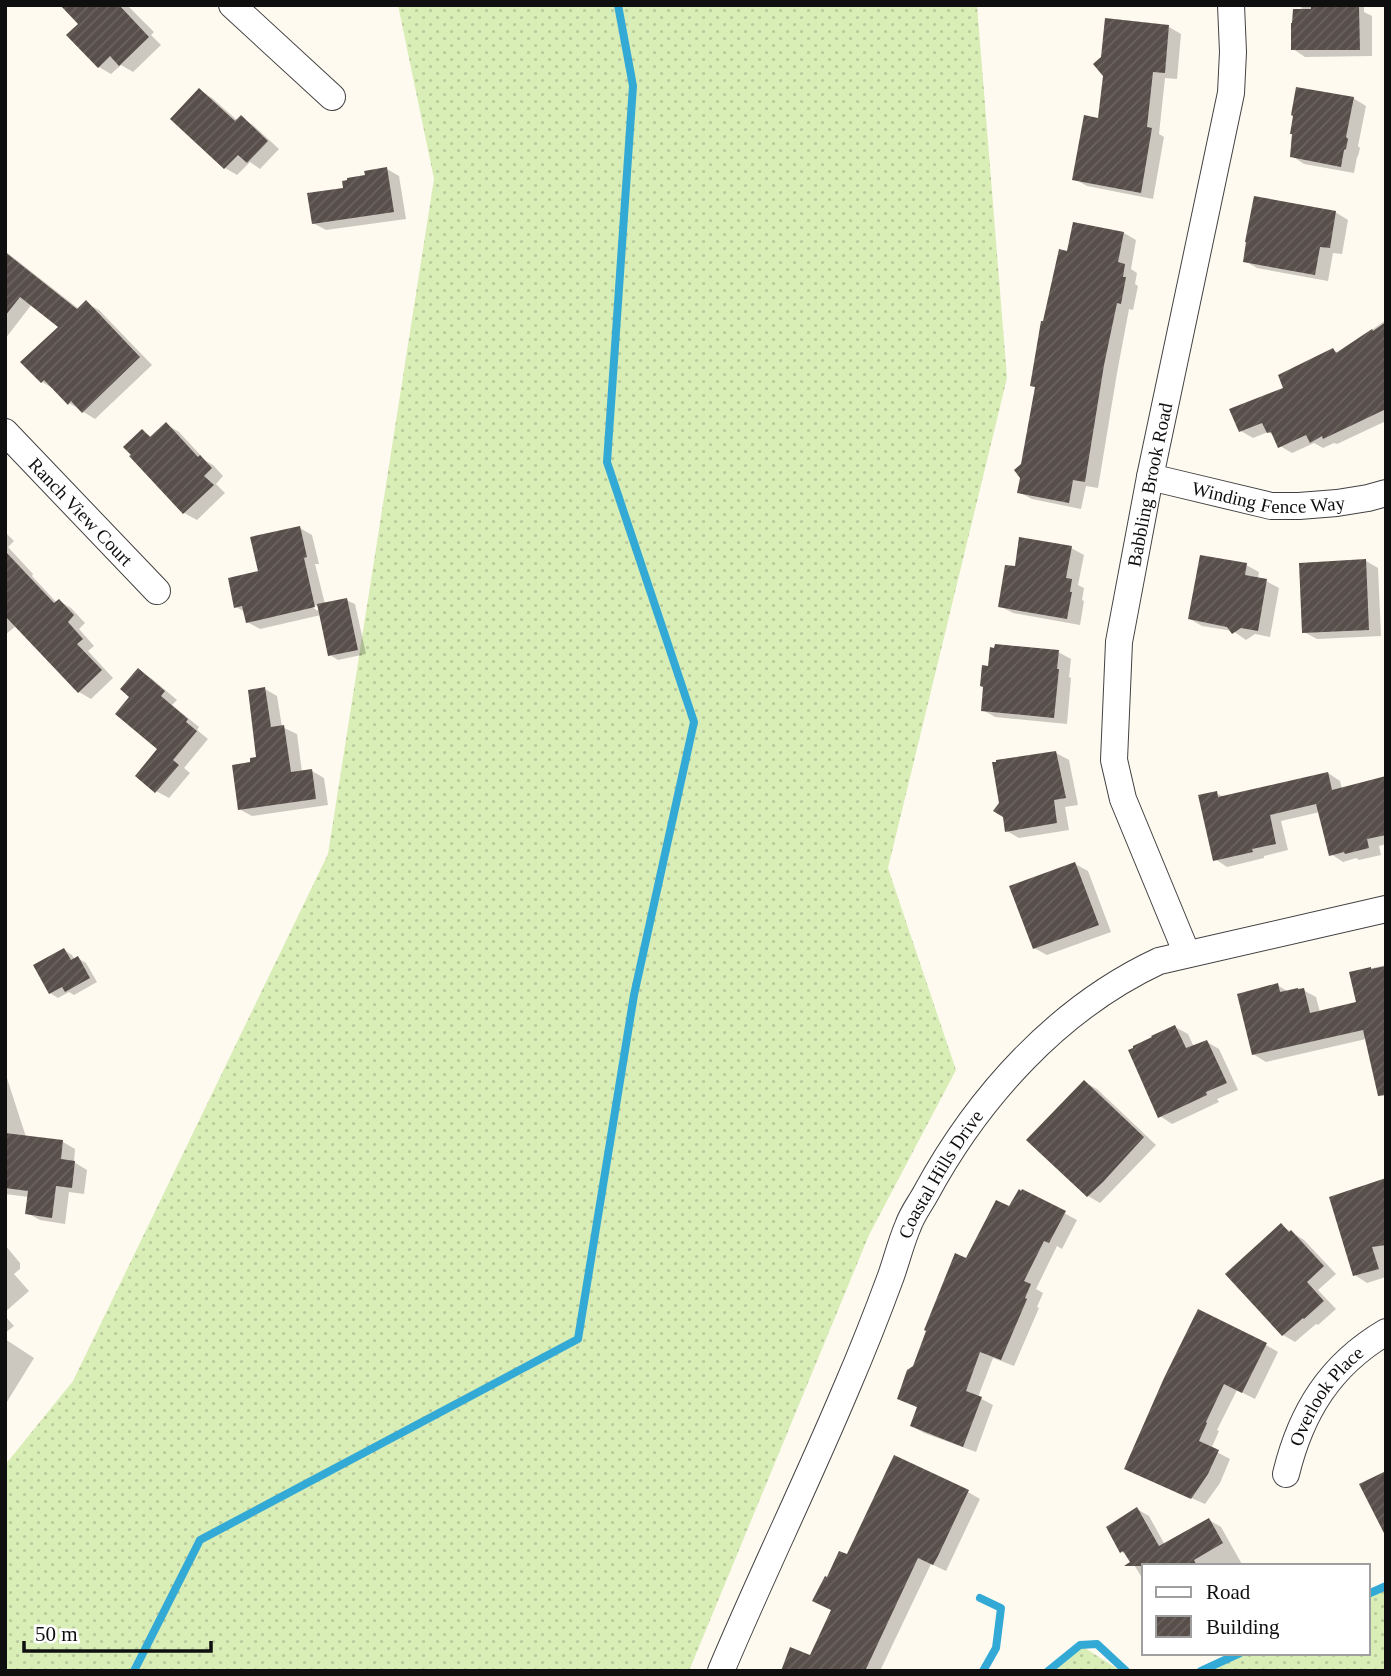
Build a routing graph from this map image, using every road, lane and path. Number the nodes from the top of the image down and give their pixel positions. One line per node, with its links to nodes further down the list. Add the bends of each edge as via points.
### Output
1 (232, 5): 3 (street)
2 (1231, 5): 5 (street, Babbling Brook Road, via 1231,93)
3 (331, 97)
4 (5, 432): 7 (street, Ranch View Court)
5 (1150, 477): 6 (street, Winding Fence Way, via 1271,506 1337,503); 9 (street, Babbling Brook Road, via 1119,642 1114,760 1123,799)
6 (1386, 493)
7 (157, 591)
8 (1386, 909): 9 (street, Coastal Hills Drive)
9 (1187, 954): 12 (street, Coastal Hills Drive, via 1135,972 1066,1021 1010,1074 956,1142 908,1224 846,1390)
10 (1386, 1332): 11 (street, Overlook Place, via 1359,1350 1326,1384 1300,1426)
11 (1286, 1474)
12 (721, 1671)

